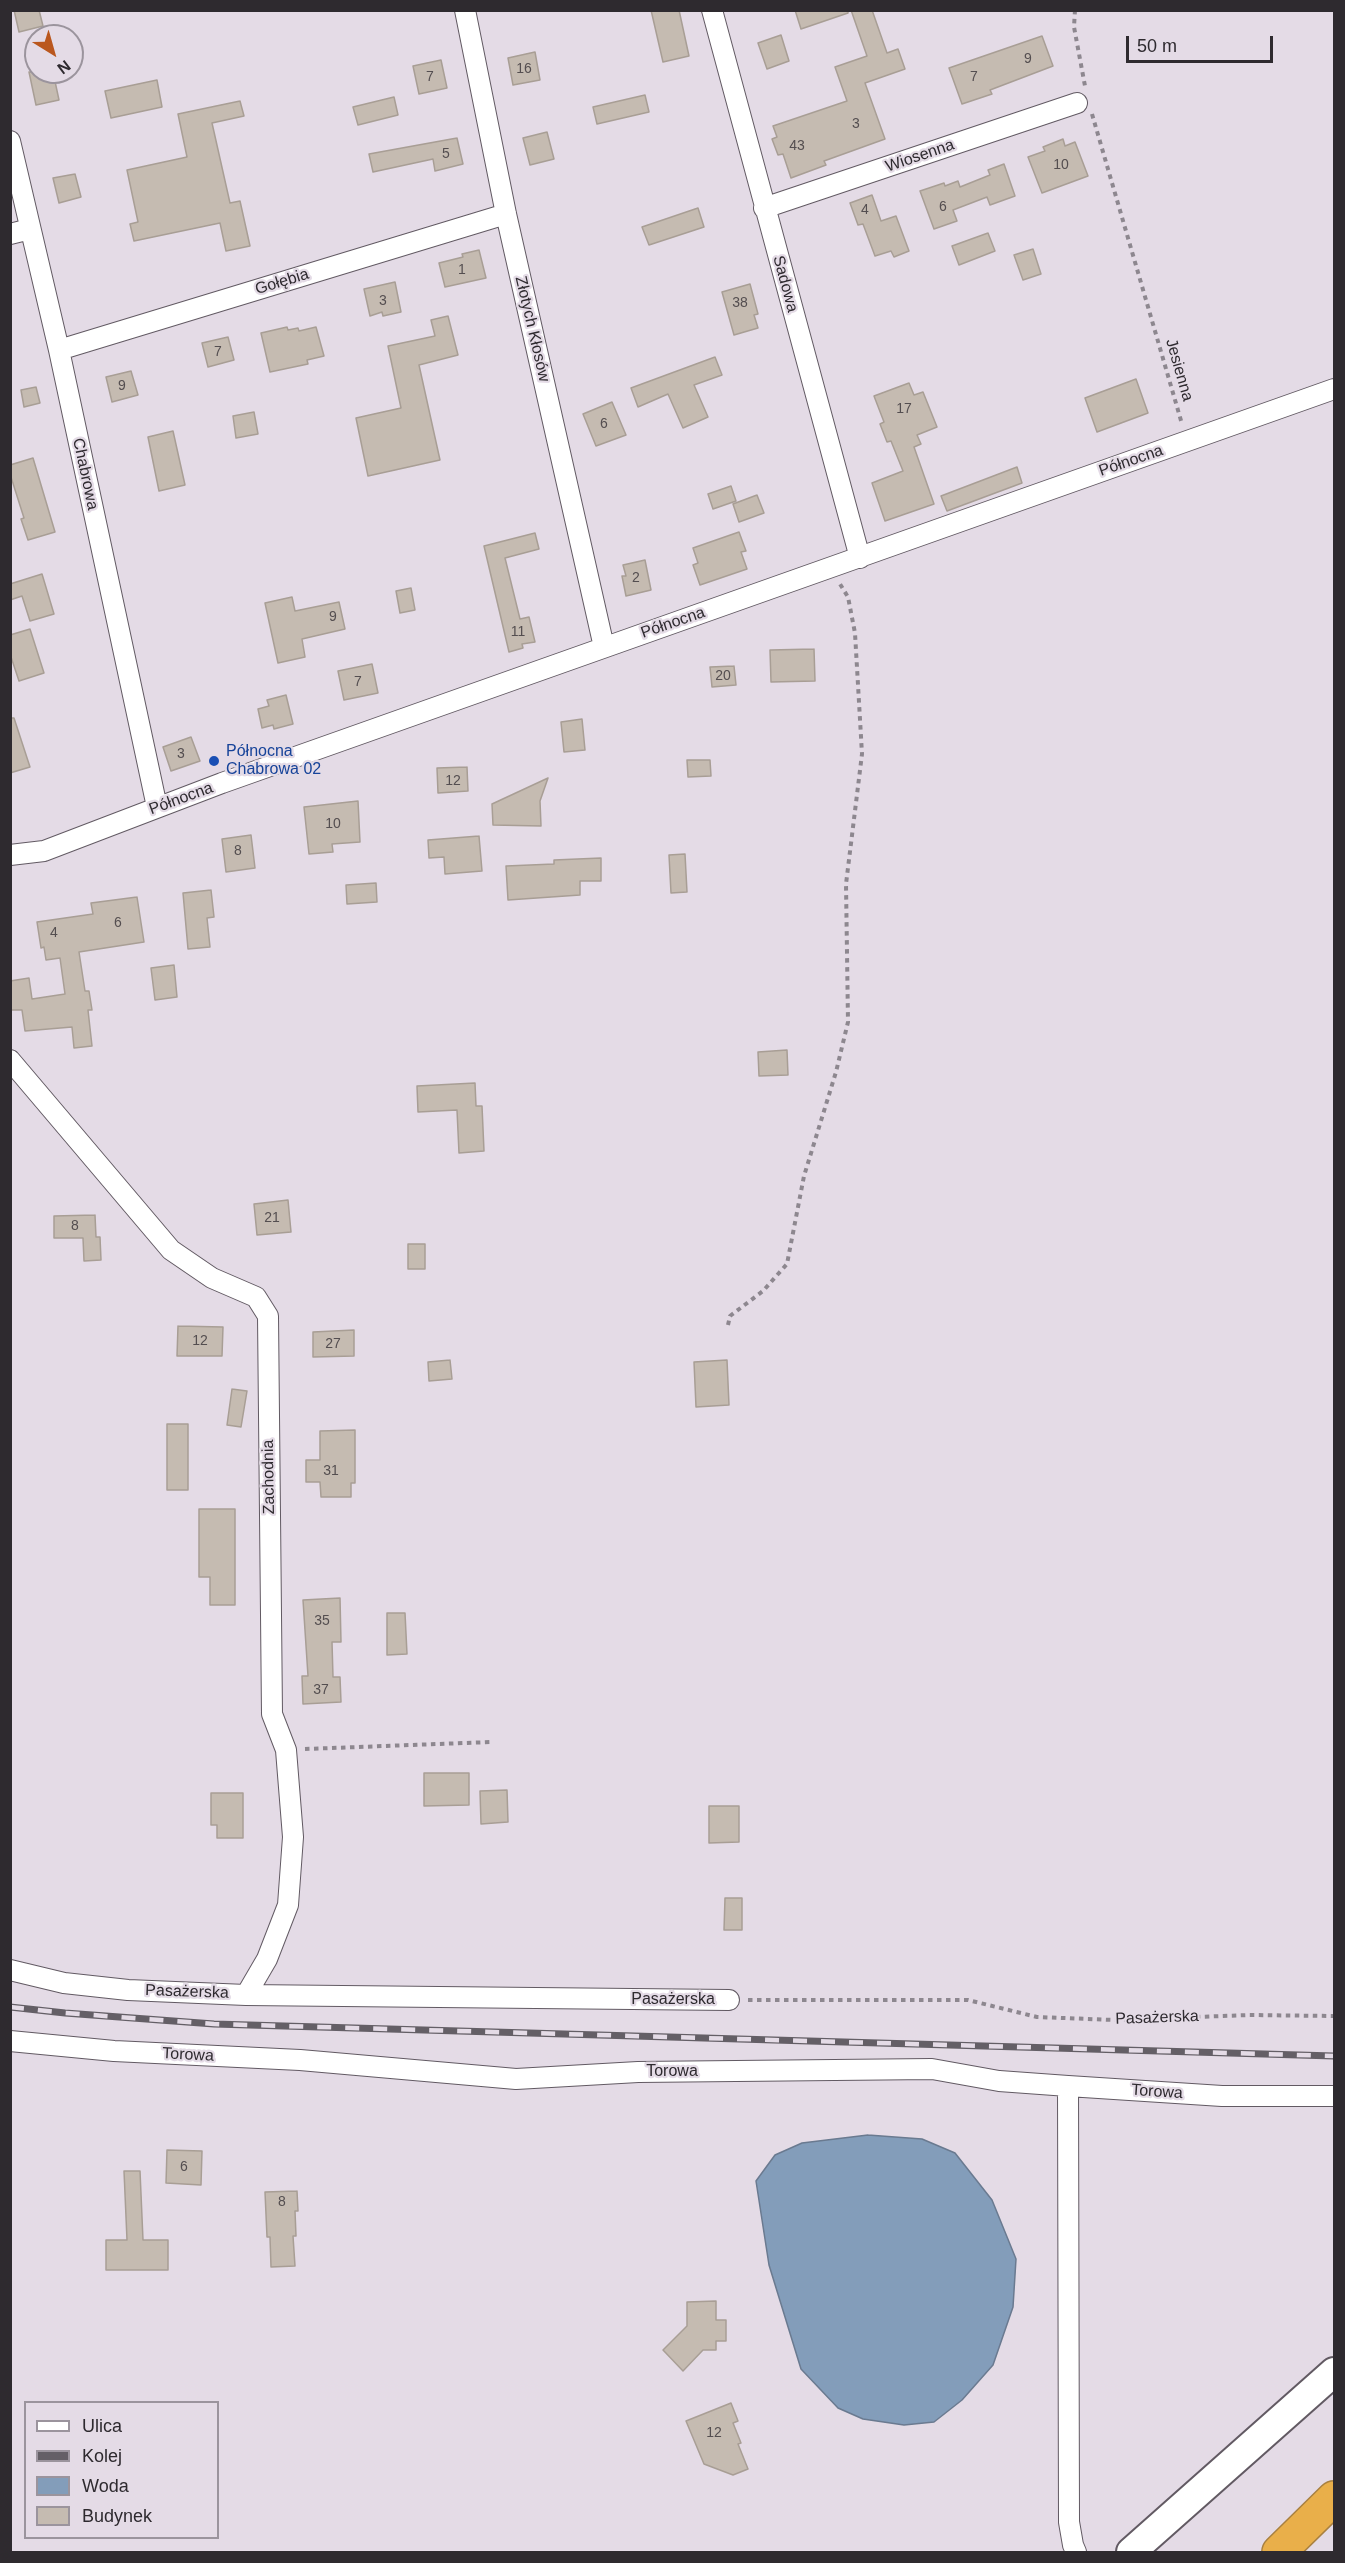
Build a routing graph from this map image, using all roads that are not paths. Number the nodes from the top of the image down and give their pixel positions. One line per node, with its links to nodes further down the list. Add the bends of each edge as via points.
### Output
1 (465, 10): 6 (street, Złotych Kłosów)
2 (712, 10): 5 (street, Sadowa)
3 (1082, 101): 5 (street, Wiosenna)
4 (10, 141): 7 (street, Chabrowa)
5 (764, 208): 11 (street, Sadowa)
6 (506, 214): 9 (street, Gołębia); 12 (street, Złotych Kłosów)
7 (30, 229): 8 (street); 9 (street, Chabrowa)
8 (10, 234)
9 (59, 350): 13 (street, Chabrowa)
10 (1335, 389): 11 (street, Północna)
11 (860, 558): 12 (street, Północna)
12 (604, 647): 13 (street, Północna)
13 (158, 807): 14 (street, Północna, via 44,851)
14 (10, 855)
15 (10, 1060): 17 (street, Zachodnia, via 171,1250 212,1278 256,1297 268,1316 272,1714 286,1750 293,1837 288,1905 267,1959)
16 (10, 1970): 17 (street, Pasażerska, via 64,1983 128,1990)
17 (246, 1995): 18 (street, Pasażerska)
18 (729, 2000)
19 (10, 2041): 20 (street, Torowa, via 516,2079 638,2072 932,2069 999,2081)
20 (1068, 2086): 21 (street, Torowa, via 1222,2096); 24 (street, via 1069,2522)
21 (1335, 2096)
22 (1335, 2372): 25 (street)
23 (1335, 2498): 26 (highway)
24 (1076, 2553)
25 (1131, 2553)
26 (1279, 2553)

